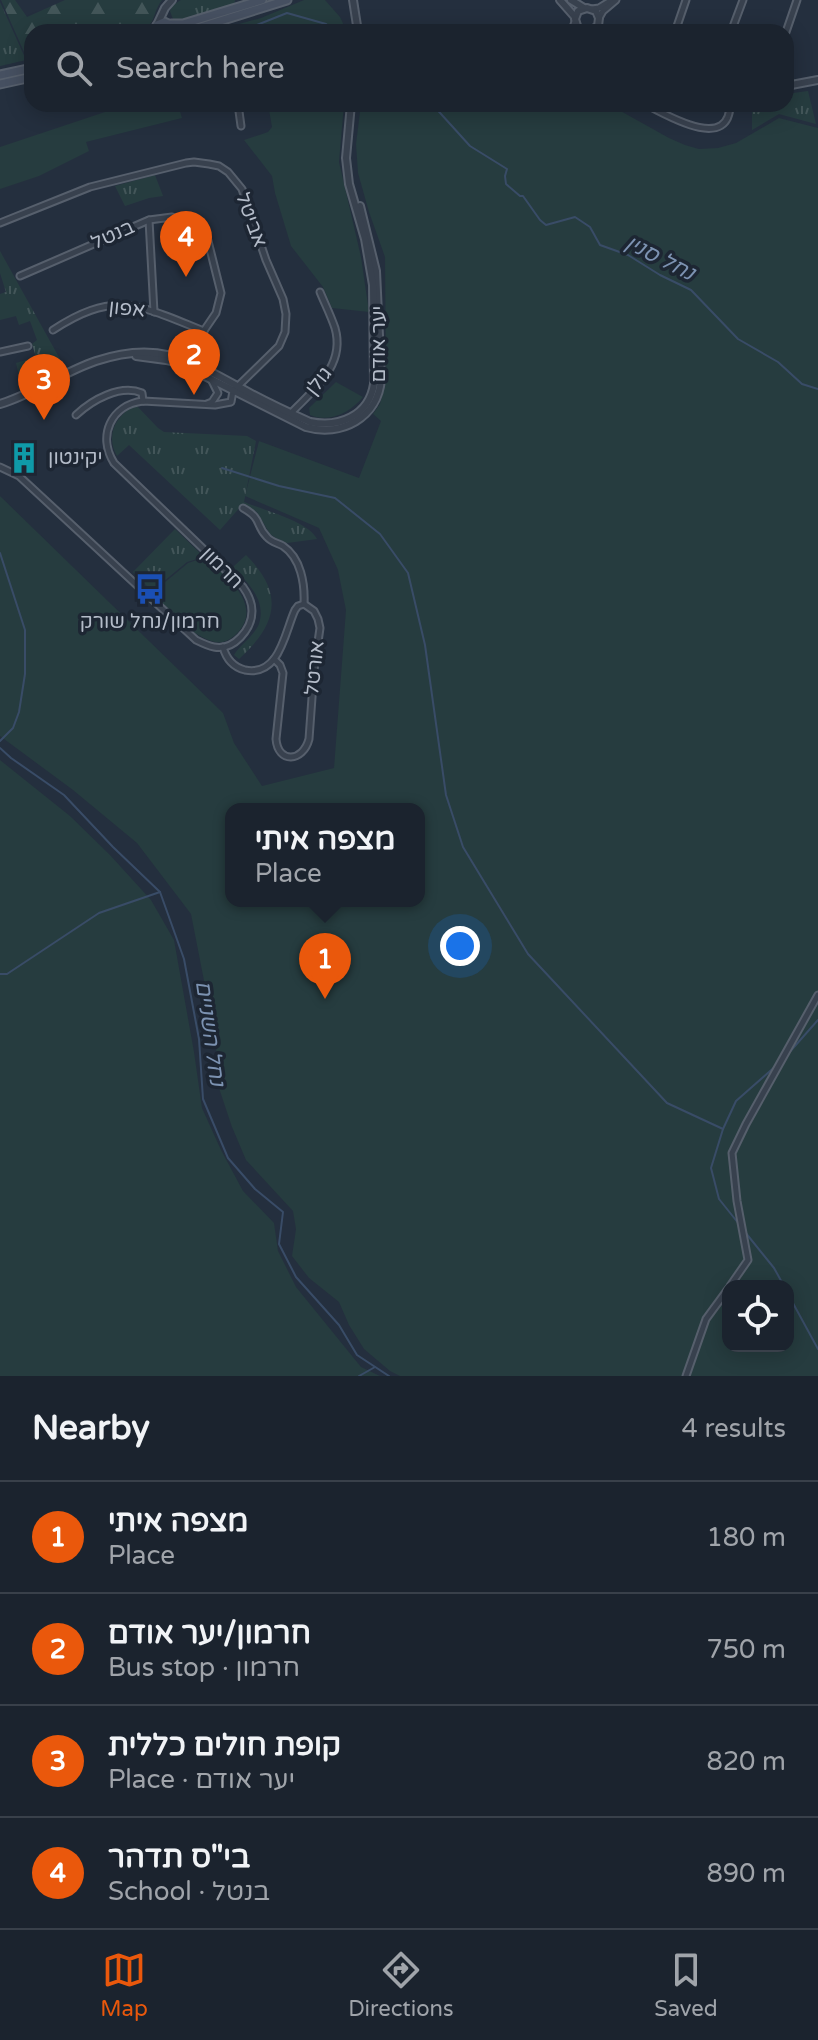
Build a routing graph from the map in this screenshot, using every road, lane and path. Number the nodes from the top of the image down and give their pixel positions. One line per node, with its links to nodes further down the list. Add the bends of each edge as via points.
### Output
1 (172, 0): 15 (street); 16 (street, via 166,13)
2 (262, 0): 17 (main road)
3 (287, 0): 18 (main road)
4 (355, 0): 19 (street)
5 (560, 0): 13 (street)
6 (571, 0): 11 (street)
7 (614, 0): 12 (street); 14 (street)
8 (686, 0): 24 (street)
9 (743, 0): 25 (street)
10 (797, 0): 26 (street)
11 (584, 8): 12 (street); 13 (street)
12 (592, 9): 14 (street)
13 (575, 19): 20 (street); 21 (street)
14 (599, 20): 22 (street); 23 (street)
15 (157, 24)
16 (171, 24)
17 (183, 24)
18 (210, 24)
19 (359, 24)
20 (573, 24)
21 (576, 24)
22 (596, 24)
23 (600, 24)
24 (678, 24)
25 (734, 24)
26 (789, 24)
27 (24, 70): 28 (main road)
28 (0, 75)
29 (24, 79): 31 (main road)
30 (818, 80): 32 (street)
31 (0, 84)
32 (794, 84)
33 (239, 112): 37 (street)
34 (352, 112): 54 (street, יער אודם, via 350,168 379,301 379,391 366,414 343,427 313,429)
35 (661, 112): 36 (street, via 703,128 723,124)
36 (729, 112)
37 (241, 126)
38 (149, 220): 40 (street, בנטל); 42 (street); 44 (street, בנטל, via 182,219 206,233 221,293)
39 (0, 223): 49 (street, אביטל, via 90,187 186,163 201,162 228,172 242,189 286,314 279,346)
40 (20, 276)
41 (320, 292): 54 (street, גולן, via 334,326 337,354 328,374)
42 (154, 312): 43 (street, אפון, via 100,306); 44 (street, אפון)
43 (53, 330)
44 (204, 331): 47 (street, בנטל)
45 (28, 346): 46 (street)
46 (0, 352)
47 (184, 362): 48 (street, יער אודם); 49 (street, יער אודם); 51 (street, יער אודם, via 121,355 94,361)
48 (212, 380): 49 (street, יער אודם); 52 (street, via 218,393)
49 (235, 389): 52 (street, via 231,402); 54 (street, יער אודם)
50 (143, 401): 52 (street); 53 (street, via 138,391 116,393); 58 (street, חרמון, via 116,413 107,434 108,454 249,596 252,613 247,629)
51 (0, 404)
52 (206, 405)
53 (76, 415)
54 (288, 416)
55 (0, 467): 58 (street, via 19,476 188,634 206,645)
56 (243, 508): 57 (street, אורטל, via 256,516 268,538 287,549 300,569)
57 (304, 604): 59 (street, via 295,610); 59 (street, אורטל, via 314,611 320,628 309,739 306,750 293,757 277,747 283,673)
58 (223, 647): 59 (street, via 230,662 245,670 262,668)
59 (274, 659)
60 (818, 995): 61 (street, via 732,1153 748,1260)
61 (734, 1280)
62 (722, 1297): 63 (street, via 706,1319)
63 (686, 1376)

